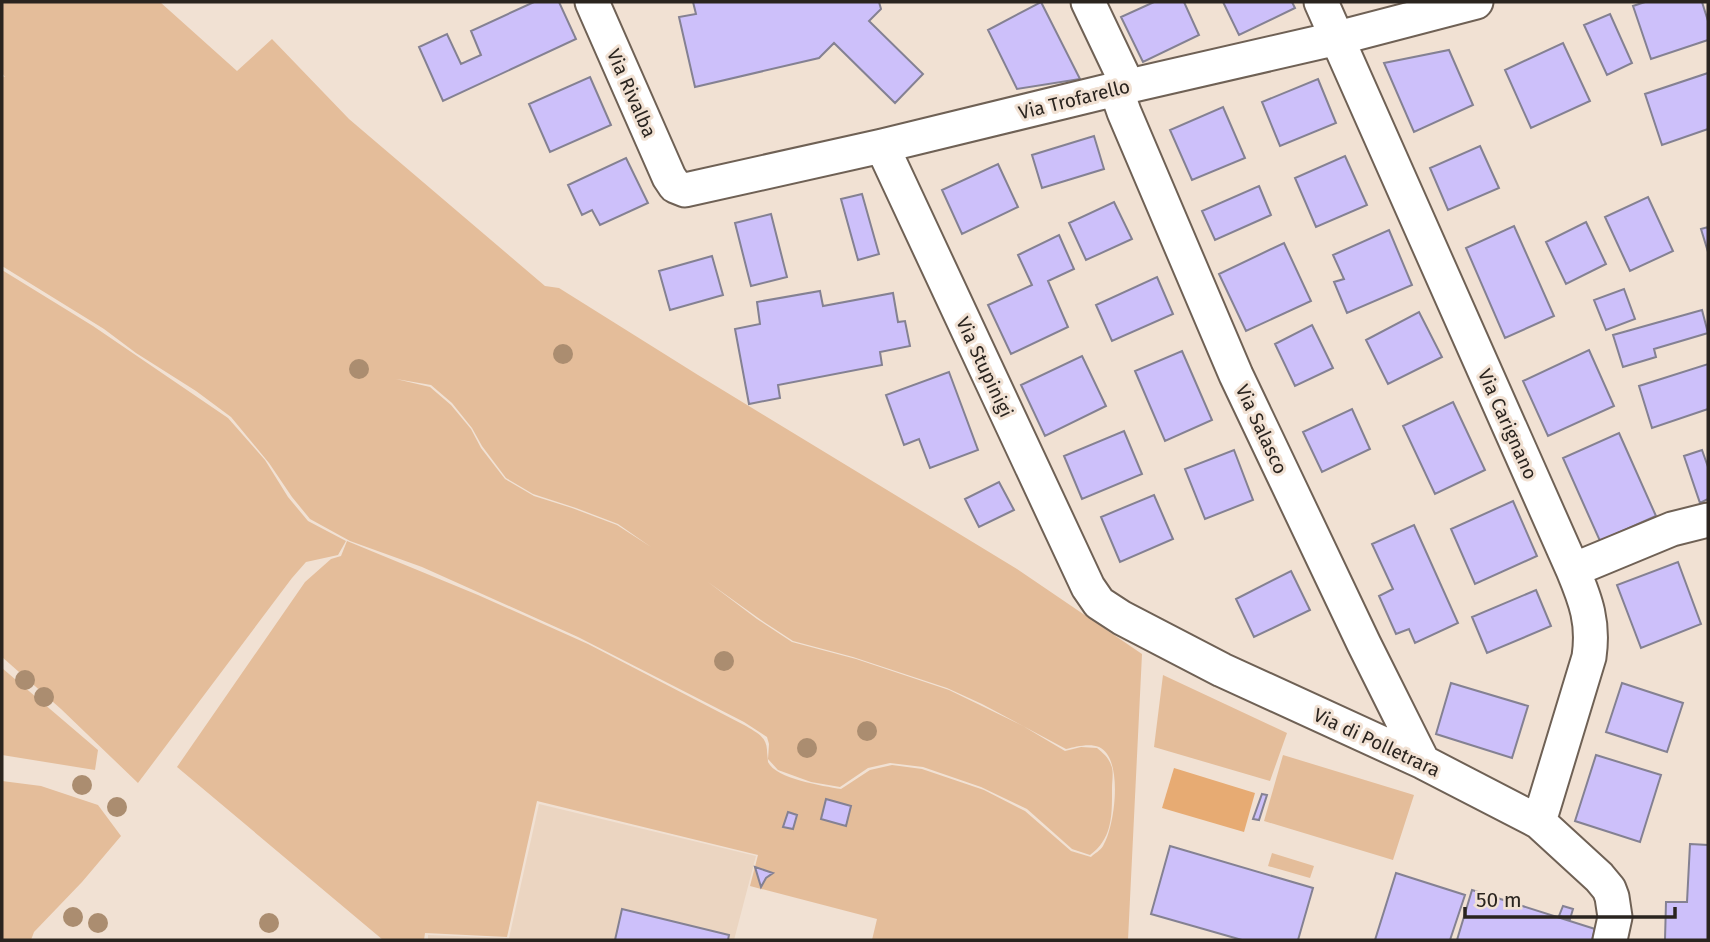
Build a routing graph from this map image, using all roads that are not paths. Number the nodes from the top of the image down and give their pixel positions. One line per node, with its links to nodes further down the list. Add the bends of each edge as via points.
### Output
1 (592, 2): 8 (street, Via Rivalba)
2 (1088, 2): 6 (street, Via Salasco)
3 (1321, 2): 5 (street, Via Carignano)
4 (1476, 2): 5 (street, Via Trofarello)
5 (1338, 38): 6 (street, Via Trofarello); 10 (street, Via Carignano)
6 (1122, 87): 7 (street, Via Trofarello); 12 (street, Via Salasco, via 1124,112 1236,375)
7 (883, 146): 8 (street, Via Trofarello, via 693,189 679,189); 11 (street, Via Stupinigi)
8 (673, 183)
9 (1708, 520): 10 (street, via 1672,529)
10 (1573, 570): 13 (street, Via Carignano, via 1589,613 1591,645)
11 (1087, 587): 12 (street, Via di Polletrara, via 1099,603 1122,618)
12 (1423, 762): 13 (street, Via di Polletrara)
13 (1539, 822): 14 (street, Via di Polletrara, via 1609,888 1615,917)
14 (1610, 940)

